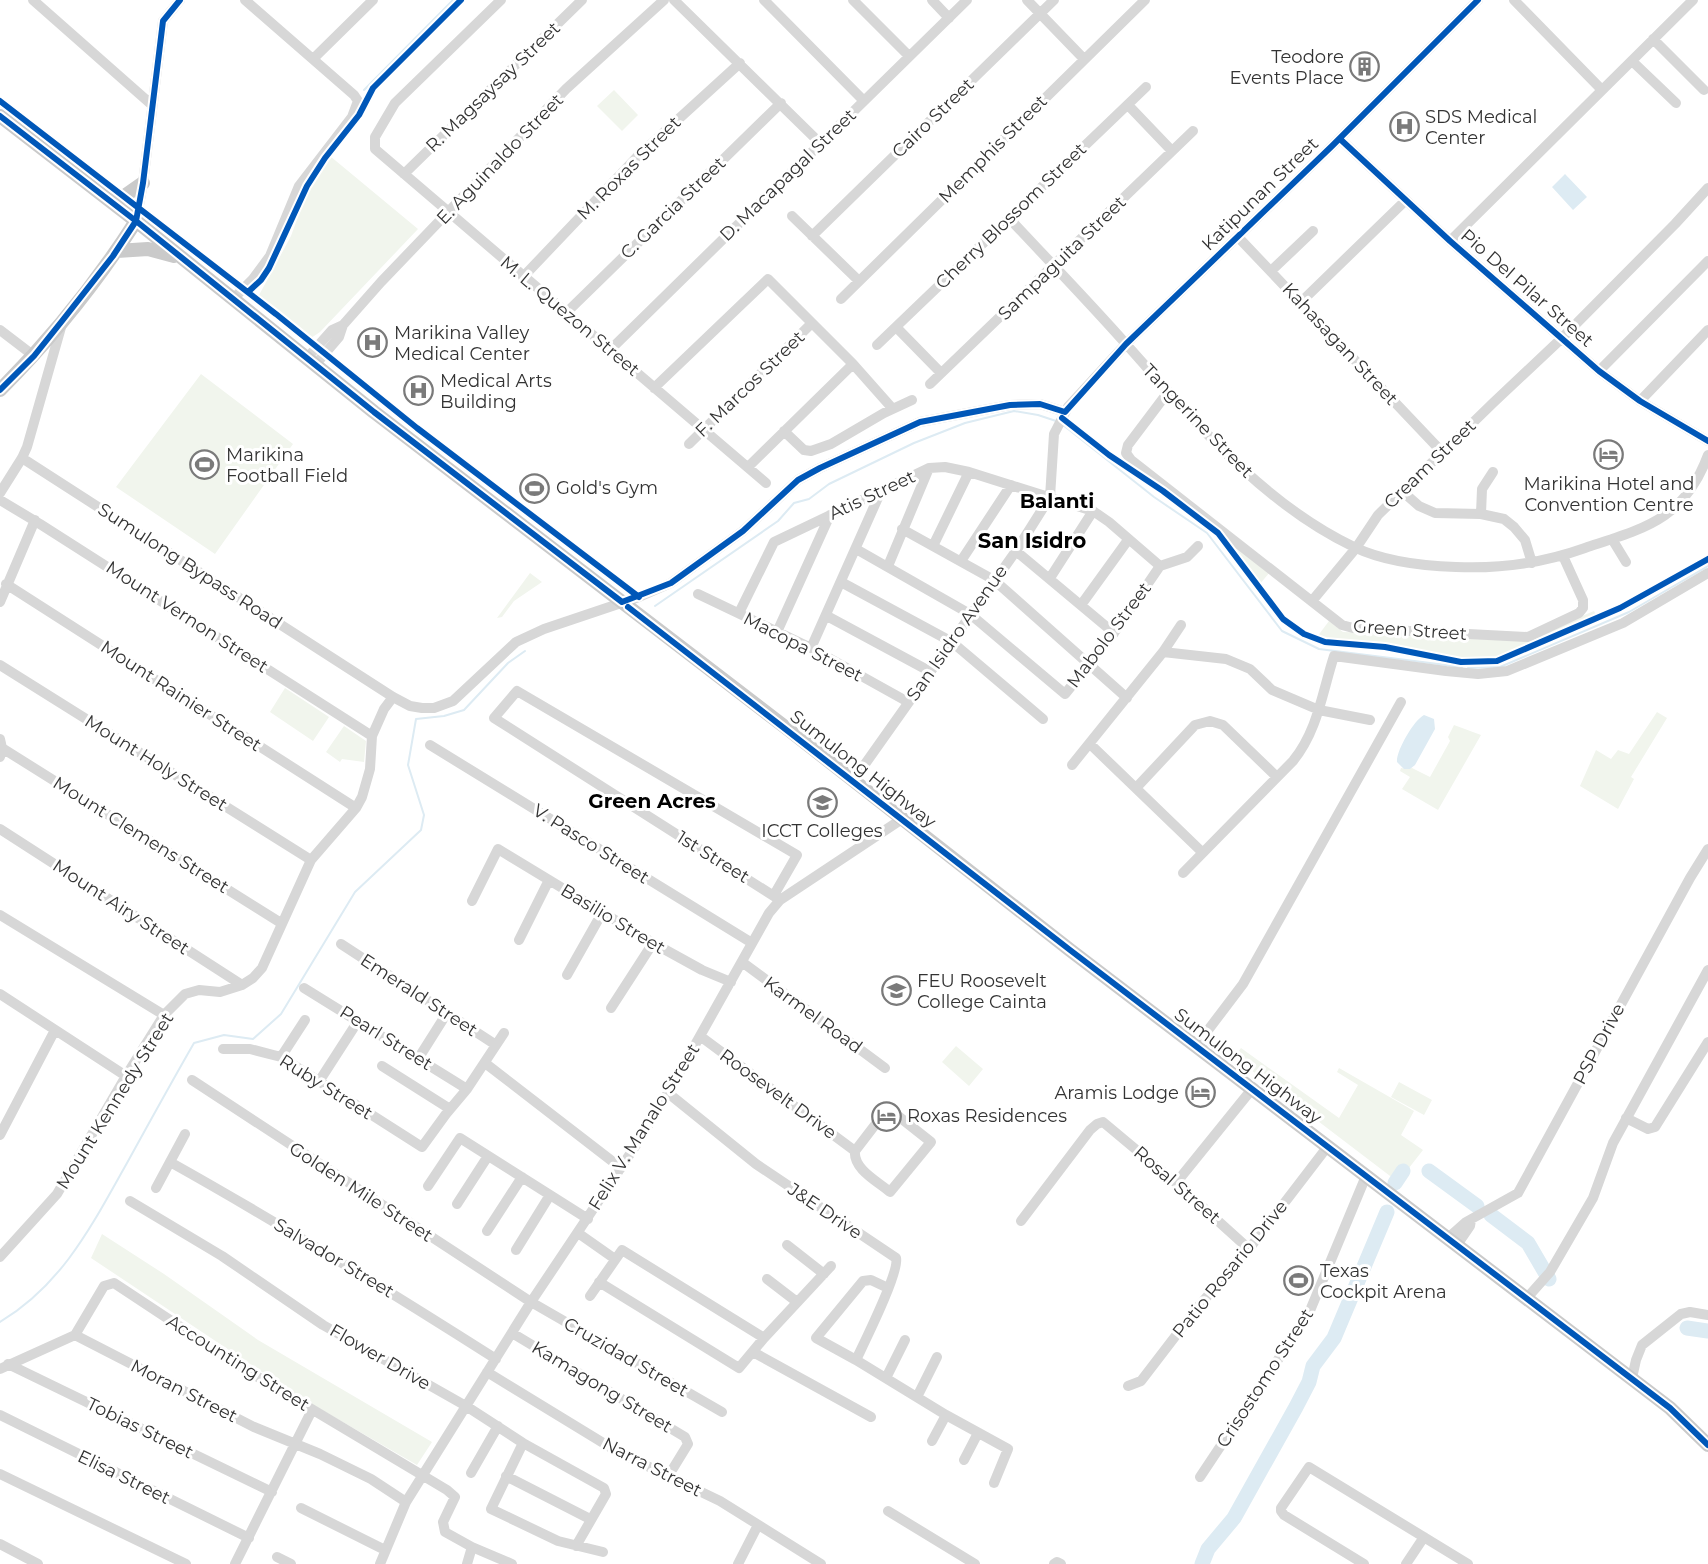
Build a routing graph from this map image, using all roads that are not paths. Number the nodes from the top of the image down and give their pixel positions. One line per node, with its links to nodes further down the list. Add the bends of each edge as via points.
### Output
1 (33, 0): 33 (street)
2 (180, 0): 33 (street, via 163,21)
3 (245, 0): 23 (street)
4 (373, 0): 23 (street)
5 (501, 0): 40 (street, M. L. Quezon Street, via 396,103 375,137 375,149)
6 (582, 0): 40 (street, R. Magsaysay Street)
7 (664, 0): 45 (street, E. Aguinaldo Street, via 566,89)
8 (674, 0): 26 (street)
9 (764, 0): 30 (street)
10 (853, 0): 22 (street)
11 (932, 0): 20 (street)
12 (967, 0): 20 (street, D. Macapagal Street)
13 (1027, 0): 19 (street)
14 (1054, 0): 19 (street, Cairo Street)
15 (1145, 0): 24 (street, Memphis Street)
16 (1478, 0): 37 (street, Katipunan Street)
17 (1514, 0): 28 (street)
18 (1693, 0): 21 (street)
19 (1040, 14): 24 (street); 50 (street, Cairo Street)
20 (949, 18): 22 (street, D. Macapagal Street)
21 (1653, 39): 25 (street); 29 (street)
22 (909, 57): 30 (street, D. Macapagal Street)
23 (313, 59): 60 (street, via 354,95 358,101 356,109 299,186 262,268)
24 (1084, 59): 59 (street, Memphis Street)
25 (1632, 61): 28 (street); 32 (street)
26 (740, 63): 31 (street); 58 (street, M. Roxas Street, via 639,155)
27 (1146, 87): 34 (street, Cherry Blossom Street)
28 (1602, 90): 52 (street)
29 (1704, 90)
30 (864, 101): 38 (street, D. Macapagal Street)
31 (781, 103): 38 (street); 63 (street, C. Garcia Street)
32 (1676, 103)
33 (152, 105): 41 (street)
34 (1128, 105): 39 (street); 47 (street, Cherry Blossom Street)
35 (0, 116): 44 (main road, Sumulong Highway)
36 (1193, 132): 39 (street, Sampaguita Street)
37 (1340, 139): 43 (street, Pio Del Pilar Street); 51 (street, Katipunan Street)
38 (820, 143): 72 (street, D. Macapagal Street)
39 (1172, 151): 56 (street, Sampaguita Street)
40 (404, 174): 45 (street, M. L. Quezon Street)
41 (143, 183): 44 (main road); 48 (street)
42 (1708, 188): 69 (street, Cream Street)
43 (1406, 200): 52 (street, Pio Del Pilar Street); 62 (street)
44 (110, 201): 48 (main road, Sumulong Highway)
45 (448, 212): 58 (street, M. L. Quezon Street); 74 (street, E. Aguinaldo Street, via 343,325 339,337)
46 (792, 216): 50 (street)
47 (1009, 218): 56 (street, Tangerine Street); 66 (street, Cherry Blossom Street)
48 (136, 221): 53 (main road); 55 (main road, Sumulong Highway)
49 (1313, 231): 57 (street)
50 (812, 236): 59 (street)
51 (1238, 237): 57 (street, Kahasagan Street); 70 (street, Katipunan Street)
52 (1450, 241): 69 (street, Pio Del Pilar Street)
53 (117, 251): 55 (main road, via 148,249); 64 (main road)
54 (1708, 261): 76 (street)
55 (188, 263): 60 (main road, Sumulong Highway)
56 (1054, 266): 70 (street, Tangerine Street); 77 (street, Sampaguita Street)
57 (1271, 271): 62 (street, Kahasagan Street)
58 (523, 277): 63 (street, M. L. Quezon Street)
59 (859, 281): 61 (street, Memphis Street)
60 (233, 299): 74 (main road, Sumulong Highway)
61 (841, 299)
62 (1301, 302): 90 (street, Kahasagan Street)
63 (566, 313): 72 (street, M. L. Quezon Street)
64 (62, 321): 73 (main road); 92 (street)
65 (812, 323): 75 (street); 79 (street, via 768,279); 86 (street, F. Marcos Street)
66 (896, 327): 71 (street, Cherry Blossom Street); 77 (street)
67 (0, 330): 73 (street)
68 (1708, 330): 83 (street)
69 (1561, 339): 76 (street, Pio Del Pilar Street); 90 (street, Cream Street)
70 (1126, 344): 81 (street, Tangerine Street); 85 (street, Katipunan Street)
71 (877, 345)
72 (610, 350): 79 (street, M. L. Quezon Street)
73 (34, 356): 80 (main road)
74 (311, 361): 130 (main road, Sumulong Highway)
75 (852, 364): 84 (street); 87 (street)
76 (1599, 372): 83 (street, Pio Del Pilar Street)
77 (941, 374): 78 (street, Sampaguita Street)
78 (930, 384)
79 (654, 388): 86 (street, M. L. Quezon Street)
80 (0, 390)
81 (1167, 392): 113 (street, Tangerine Street, via 1259,484 1301,516); 128 (street, Green Street, via 1126,453)
82 (912, 400): 84 (street)
83 (1640, 401): 88 (street, Pio Del Pilar Street)
84 (892, 408): 87 (street, via 831,444 811,451 804,450)
85 (1060, 420): 102 (street, San Isidro Avenue, via 1052,449); 130 (street, Sumulong Bypass Road, via 1040,404 1010,405 920,422 798,480 743,531 671,583)
86 (704, 429): 89 (street, F. Marcos Street); 93 (street, M. L. Quezon Street)
87 (784, 431): 93 (street)
88 (1708, 441)
89 (689, 444)
90 (1442, 452): 100 (street, Cream Street)
91 (1708, 455): 109 (street, Tangerine Street, via 1695,485 1678,506 1656,522)
92 (22, 458): 101 (street); 144 (street, Sumulong Bypass Road)
93 (748, 467): 97 (street, M. L. Quezon Street)
94 (929, 468): 95 (street, Atis Street); 99 (street, Atis Street); 108 (street)
95 (969, 472): 98 (street, Atis Street); 111 (street)
96 (1493, 472): 105 (street, via 1482,489)
97 (766, 483)
98 (1011, 485): 102 (street, Atis Street); 117 (street)
99 (881, 491): 106 (street, Atis Street); 114 (street)
100 (1403, 492): 105 (street, via 1435,513); 113 (street, Cream Street, via 1378,515)
101 (0, 493)
102 (1050, 497): 104 (street, Mabolo Street); 115 (street, San Isidro Avenue)
103 (0, 500): 107 (street, Mount Vernon Street)
104 (1093, 511): 110 (street, Mabolo Street); 123 (street)
105 (1480, 514): 119 (street, via 1504,519 1514,526 1525,540)
106 (830, 515): 132 (street, Atis Street, via 774,542); 136 (street)
107 (34, 520): 126 (street); 151 (street, Mount Vernon Street)
108 (902, 530): 111 (street); 120 (street)
109 (1612, 539): 116 (street, Tangerine Street); 118 (street)
110 (1128, 540): 121 (street, Mabolo Street); 131 (street)
111 (933, 546): 117 (street)
112 (1198, 546): 121 (street, via 1186,557)
113 (1356, 548): 119 (street, Tangerine Street, via 1409,563 1443,567 1488,568); 128 (street, Cream Street)
114 (856, 549): 120 (street); 125 (street)
115 (1016, 551): 123 (street); 124 (street, San Isidro Avenue)
116 (1563, 556): 119 (street, Tangerine Street); 128 (street, Green Street, via 1583,608 1528,637 1353,628 1342,625)
117 (961, 561): 124 (street)
118 (1626, 562)
119 (1532, 563)
120 (888, 566): 133 (street)
121 (1160, 566): 137 (street, Mabolo Street)
122 (1708, 573): 148 (street, via 1623,623 1507,671 1478,674 1334,656)
123 (1050, 578): 131 (street)
124 (994, 580): 133 (street, San Isidro Avenue); 142 (street)
125 (841, 582): 134 (street); 138 (street)
126 (6, 584): 129 (street); 159 (street, Mount Rainier Street)
127 (698, 594): 132 (street, Macopa Street)
128 (1312, 601)
129 (0, 602)
130 (625, 604): 144 (street, Sumulong Bypass Road, via 544,628 516,642 453,701 422,708); 157 (main road, Sumulong Highway)
131 (1082, 604): 137 (street)
132 (739, 613): 136 (street, Macopa Street)
133 (970, 614): 138 (street, San Isidro Avenue); 142 (street, Mabolo Street, via 1065,694)
134 (827, 616): 139 (street); 143 (street)
135 (1180, 625): 140 (street)
136 (777, 632): 139 (street, Macopa Street)
137 (1114, 633): 142 (street, Mabolo Street)
138 (952, 642): 143 (street, San Isidro Avenue); 149 (street)
139 (811, 648): 146 (street, Macopa Street)
140 (1163, 652): 145 (street); 148 (street, via 1226,659 1250,669 1272,690)
141 (0, 665): 164 (street, Mount Holy Street)
142 (1090, 665): 145 (street)
143 (931, 672): 146 (street, San Isidro Avenue)
144 (393, 697): 151 (street)
145 (1127, 698): 152 (street)
146 (908, 702): 157 (street, San Isidro Avenue)
147 (1401, 702): 193 (street, via 1243,984)
148 (1319, 710): 150 (street); 156 (street, via 1307,742)
149 (1043, 719)
150 (1370, 720)
151 (372, 736): 159 (street, via 370,769)
152 (1090, 744): 155 (street); 158 (street)
153 (430, 745): 175 (street, V. Pasco Street)
154 (0, 748): 171 (street, Mount Clemens Street)
155 (1072, 765)
156 (1277, 777): 158 (street, via 1223,725 1210,720 1195,725); 163 (street)
157 (853, 781): 160 (main road, Sumulong Highway)
158 (1136, 788): 163 (street)
159 (356, 808): 164 (street)
160 (902, 819): 167 (street, Felix V. Manalo Street); 193 (main road, Sumulong Highway)
161 (0, 828): 180 (street, Mount Airy Street)
162 (1708, 849): 227 (street, PSP Drive, via 1518,1194 1466,1222)
163 (1202, 852): 165 (street)
164 (311, 860): 171 (street)
165 (1183, 873)
166 (549, 880): 168 (street, Basilio Street, via 498,849); 169 (street, Basilio Street); 172 (street)
167 (777, 898): 167 (street, 1st Street, via 494,718 517,691 797,855); 175 (street, Felix V. Manalo Street)
168 (471, 901)
169 (602, 913): 173 (street, Basilio Street); 177 (street)
170 (0, 915): 185 (street)
171 (281, 923): 180 (street, via 262,968)
172 (519, 940)
173 (653, 943): 179 (street, Basilio Street); 183 (street)
174 (342, 944): 184 (street, Emerald Street)
175 (752, 944): 176 (street, Felix V. Manalo Street)
176 (742, 962): 179 (street, Felix V. Manalo Street); 199 (street, Karmel Road)
177 (567, 975)
178 (1706, 976): 207 (street)
179 (731, 982): 190 (street, Felix V. Manalo Street)
180 (242, 985): 185 (street, Mount Kennedy Street, via 220,992 200,990 186,994)
181 (304, 988): 187 (street, Pearl Street)
182 (0, 994): 188 (street)
183 (611, 1008)
184 (447, 1013): 192 (street, Emerald Street); 196 (street)
185 (164, 1015): 200 (street, Mount Kennedy Street)
186 (306, 1020): 195 (street)
187 (358, 1021): 196 (street, Pearl Street); 202 (street)
188 (55, 1030): 200 (street); 209 (street)
189 (504, 1033): 192 (street)
190 (700, 1036): 205 (street, Felix V. Manalo Street); 211 (street, Roosevelt Drive)
191 (1708, 1042): 207 (street, via 1655,1127 1648,1129)
192 (496, 1045): 197 (street)
193 (1196, 1046): 204 (main road, Sumulong Highway)
194 (223, 1049): 195 (street, Ruby Street, via 250,1049)
195 (281, 1057): 202 (street, Ruby Street)
196 (418, 1059): 203 (street, Pearl Street)
197 (485, 1063): 203 (street); 214 (street)
198 (382, 1066): 206 (street)
199 (885, 1068)
200 (126, 1076): 231 (street, Mount Kennedy Street, via 57,1194)
201 (192, 1080): 238 (street, Golden Mile Street)
202 (320, 1080): 206 (street, Ruby Street, via 422,1147)
203 (467, 1089): 206 (street)
204 (1252, 1089): 210 (main road, Sumulong Highway); 217 (street)
205 (668, 1093): 214 (street, Felix V. Manalo Street); 235 (street, J&E Drive, via 756,1164 896,1258)
206 (450, 1109)
207 (1626, 1118): 237 (street, via 1593,1198 1547,1275)
208 (185, 1134): 213 (street)
209 (0, 1135)
210 (1328, 1146): 215 (main road, Sumulong Highway); 229 (street, Patio Rosario Drive)
211 (855, 1151): 211 (street, Roosevelt Drive, via 860,1168 890,1192 931,1142 888,1108)
212 (488, 1156): 216 (street); 218 (street, via 463,1138 457,1140); 222 (street)
213 (170, 1162): 219 (street); 247 (street, Salvador Street, via 374,1281)
214 (621, 1168): 223 (street, Felix V. Manalo Street)
215 (1366, 1176): 227 (main road, Sumulong Highway); 273 (street, Crisostomo Street, via 1310,1313)
216 (522, 1177): 220 (street); 225 (street)
217 (1176, 1183): 224 (street, Rosal Street, via 1103,1122 1090,1130); 229 (street, Rosal Street)
218 (428, 1186)
219 (156, 1188)
220 (550, 1195): 223 (street); 230 (street)
221 (130, 1201): 255 (street, Flower Drive, via 222,1256 314,1319)
222 (458, 1204)
223 (588, 1219): 226 (street, Felix V. Manalo Street)
224 (1021, 1221)
225 (488, 1231)
226 (578, 1233): 232 (street); 238 (street, Felix V. Manalo Street)
227 (1452, 1241): 237 (main road, Sumulong Highway)
228 (787, 1245): 239 (street, via 827,1270)
229 (1249, 1249): 253 (street, Patio Rosario Drive, via 1141,1381)
230 (516, 1250)
231 (0, 1257)
232 (615, 1259): 234 (street); 243 (street, via 622,1250)
233 (767, 1279): 239 (street)
234 (599, 1282): 236 (street); 245 (street, via 739,1368)
235 (888, 1288): 248 (street, J&E Drive); 248 (street, via 871,1280 862,1281 817,1336)
236 (590, 1296)
237 (1527, 1298): 252 (main road, Sumulong Highway)
238 (531, 1302): 241 (street, Felix V. Manalo Street); 257 (street, Cruzidad Street)
239 (797, 1302): 243 (street)
240 (1708, 1315): 252 (street, via 1681,1314 1642,1345)
241 (512, 1333): 247 (street, Felix V. Manalo Street); 271 (street, Kamagong Street, via 685,1437 688,1444)
242 (75, 1335): 249 (street); 256 (street, Accounting Street, via 104,1286 114,1283); 264 (street, Moran Street, via 254,1427)
243 (764, 1338): 245 (street)
244 (905, 1340): 251 (street)
245 (753, 1352): 260 (street)
246 (937, 1357): 254 (street)
247 (496, 1359): 250 (street, Felix V. Manalo Street)
248 (856, 1359): 251 (street)
249 (4, 1366): 275 (street, Tobias Street)
250 (487, 1372): 255 (street, Felix V. Manalo Street); 271 (street, Narra Street, via 618,1452)
251 (886, 1378): 254 (street)
252 (1632, 1378): 266 (main road, Sumulong Highway)
253 (1128, 1386)
254 (917, 1397): 259 (street)
255 (466, 1406): 261 (street, Flower Drive); 270 (street, Felix V. Manalo Street)
256 (312, 1410): 264 (street); 270 (street, Accounting Street)
257 (722, 1412)
258 (0, 1415): 282 (street, Elisa Street)
259 (946, 1415): 262 (street); 263 (street)
260 (871, 1417)
261 (498, 1426): 265 (street, Flower Drive); 268 (street)
262 (978, 1433): 267 (street); 274 (street, via 1008,1449)
263 (932, 1442)
264 (295, 1443): 275 (street); 276 (street, Moran Street, via 371,1479)
265 (523, 1443): 272 (street); 279 (street, Flower Drive, via 604,1488 606,1494)
266 (1708, 1445)
267 (964, 1460)
268 (471, 1473)
269 (0, 1474): 291 (street)
270 (423, 1475): 276 (street, Felix V. Manalo Street); 285 (street, Accounting Street, via 454,1495 443,1528)
271 (669, 1475): 280 (street, Narra Street)
272 (506, 1476): 279 (street); 284 (street, via 492,1511)
273 (1200, 1477)
274 (994, 1483)
275 (272, 1492): 282 (street)
276 (406, 1502): 286 (street, Felix V. Manalo Street)
277 (301, 1508): 286 (street)
278 (888, 1511): 298 (street)
279 (590, 1519): 284 (street)
280 (758, 1525): 289 (street, Narra Street); 297 (street)
281 (1424, 1537): 301 (street, via 1312,1467 1307,1468 1281,1511); 302 (street); 303 (street)
282 (249, 1538): 292 (street)
283 (0, 1544): 290 (street)
284 (576, 1546): 287 (street)
285 (472, 1547): 295 (street); 296 (street)
286 (385, 1550): 294 (street, Felix V. Manalo Street)
287 (603, 1552)
288 (277, 1557): 293 (street)
289 (818, 1563)
290 (38, 1564)
291 (186, 1564)
292 (236, 1564)
293 (291, 1564)
294 (380, 1564)
295 (467, 1564)
296 (513, 1564)
297 (738, 1564)
298 (975, 1564)
299 (1054, 1564): 300 (street)
300 (1061, 1564)
301 (1364, 1564)
302 (1406, 1564)
303 (1468, 1564)

